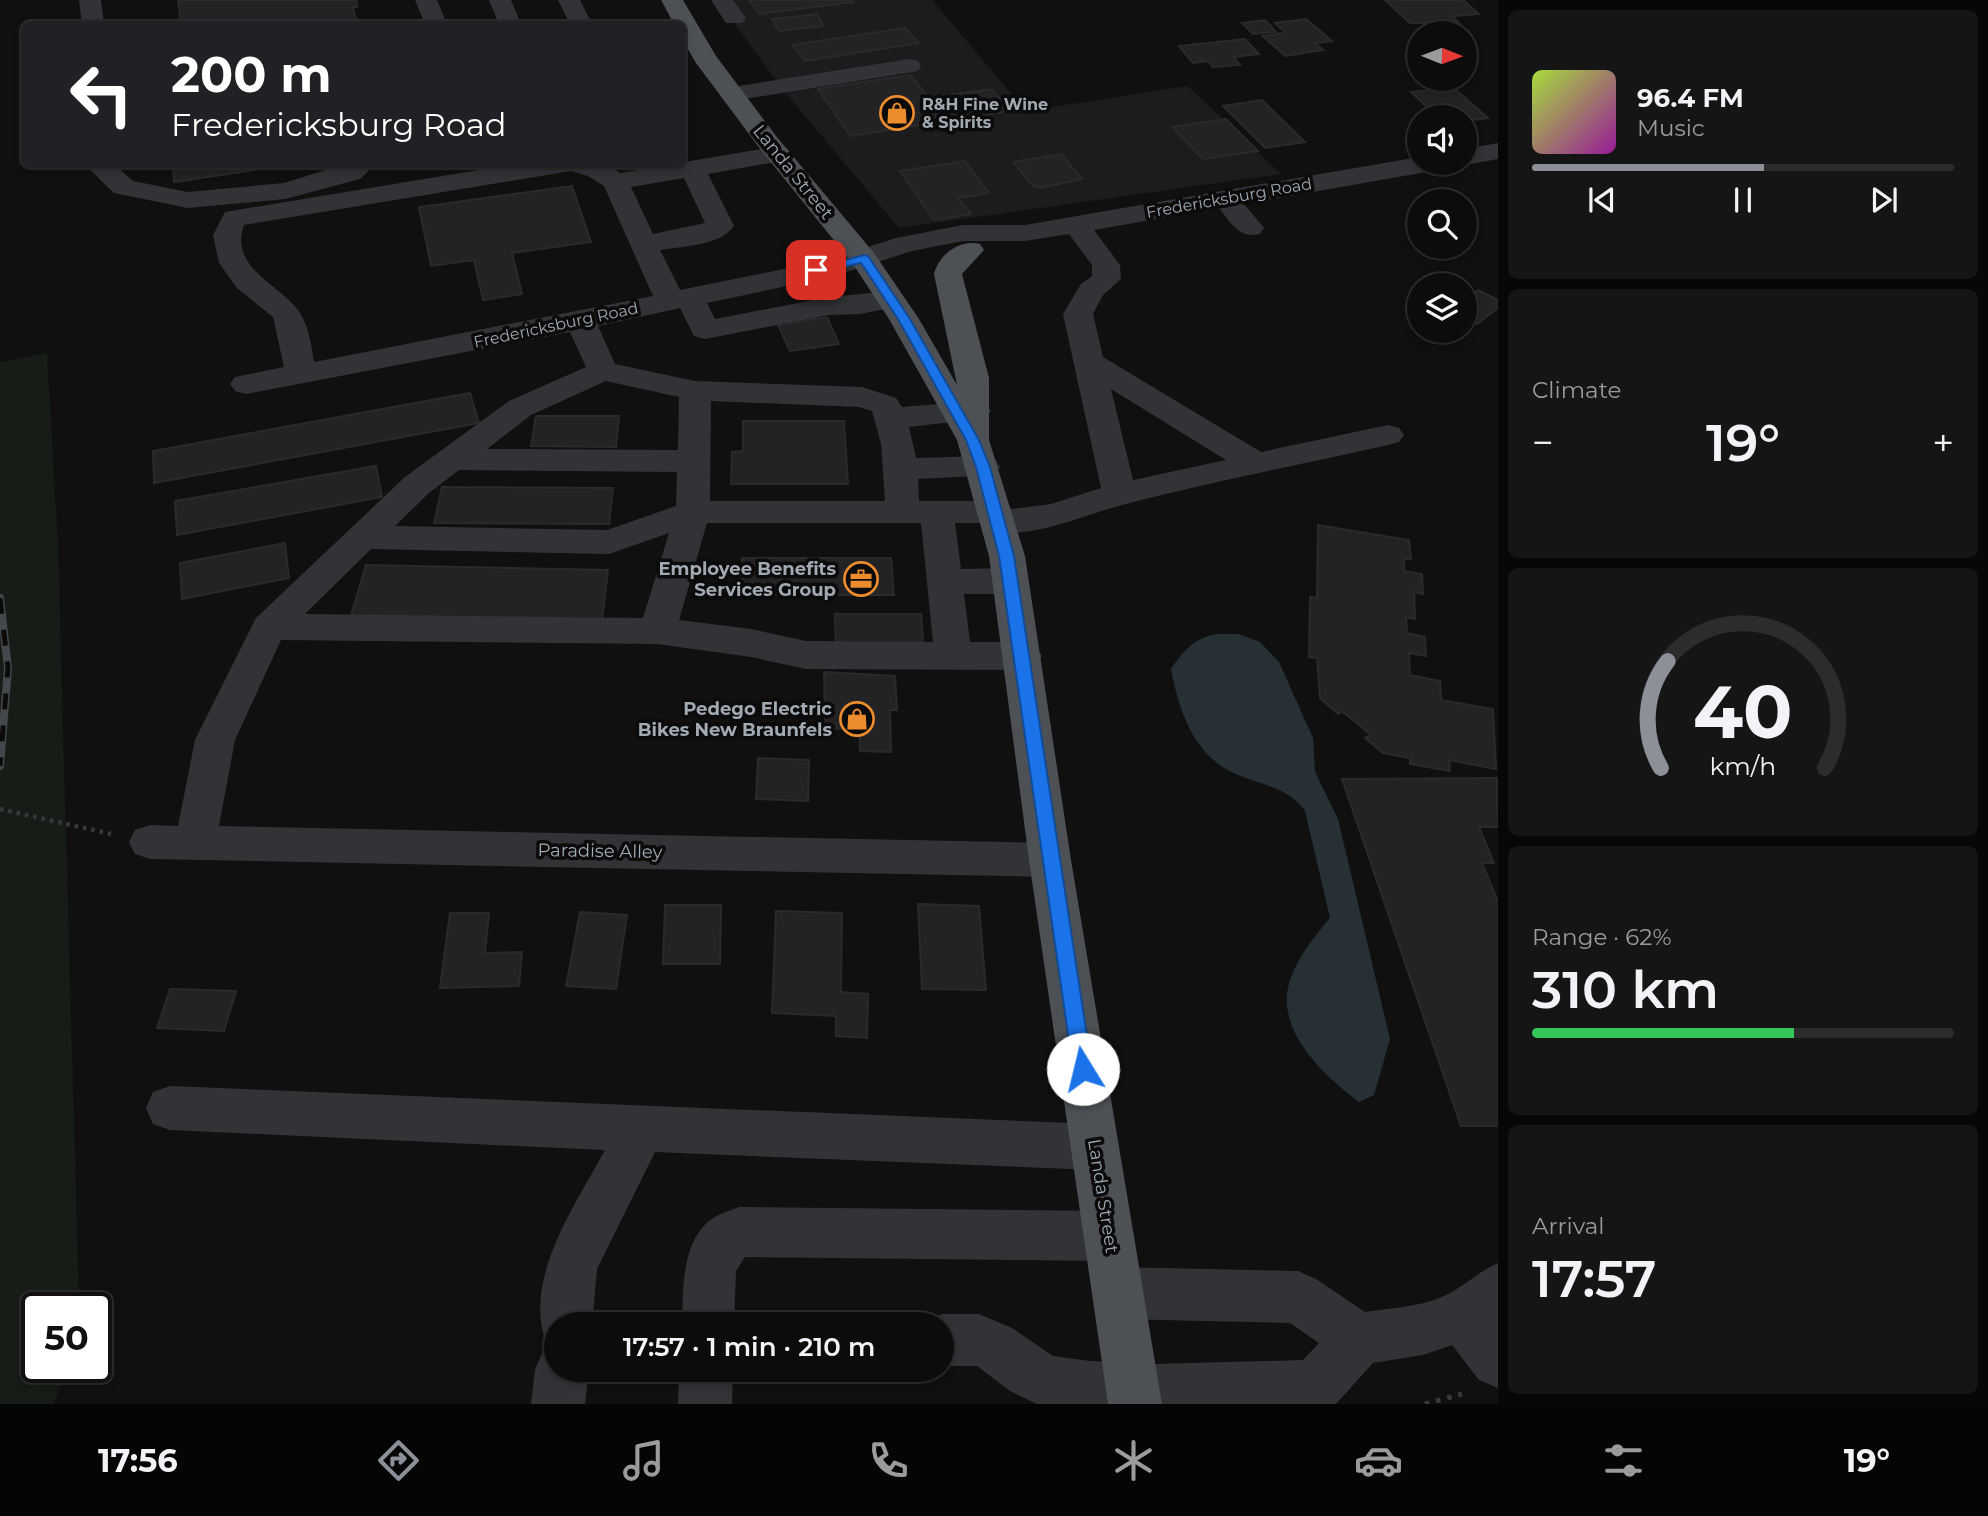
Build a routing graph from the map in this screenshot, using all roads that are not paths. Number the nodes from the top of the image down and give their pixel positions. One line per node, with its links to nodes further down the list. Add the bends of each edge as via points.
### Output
1 (90, 0): 6 (street)
2 (426, 0): 7 (street)
3 (500, 0): 8 (street)
4 (569, 0): 9 (street)
5 (673, 0): 10 (main road, Landa Street)
6 (93, 21)
7 (435, 21)
8 (509, 21)
9 (580, 21)
10 (681, 21)
11 (691, 49): 13 (main road, Landa Street)
12 (909, 66): 13 (street)
13 (732, 94): 15 (main road, Landa Street)
14 (1498, 152): 16 (street)
15 (778, 154): 22 (street); 30 (main road, Landa Street)
16 (1477, 155)
17 (1407, 167): 24 (street, Fredericksburg Road)
18 (102, 168): 19 (street, via 124,187 188,200 285,191)
19 (358, 168)
20 (540, 168): 36 (street, via 235,218 228,226 236,270 285,313)
21 (590, 168): 23 (street)
22 (693, 170): 23 (street); 28 (street, via 720,226 704,234)
23 (615, 182): 28 (street)
24 (1225, 198): 25 (street, Fredericksburg Road); 26 (street)
25 (1076, 225): 27 (street, Fredericksburg Road); 34 (street, via 1106,265 1106,279 1091,290 1078,314)
26 (1250, 228)
27 (1025, 233): 29 (street, Fredericksburg Road); 30 (street, Fredericksburg Road, via 963,233 906,244)
28 (643, 244): 31 (street)
29 (970, 250): 30 (street, Fredericksburg Road, via 920,263); 40 (main road, via 950,266 948,274 969,355)
30 (864, 259): 31 (street, Fredericksburg Road); 32 (main road, Landa Street)
31 (679, 299): 32 (street, via 705,330 829,306); 33 (street, Fredericksburg Road)
32 (891, 300): 40 (main road, Landa Street)
33 (580, 320): 35 (street); 36 (street, Fredericksburg Road)
34 (1089, 362): 44 (street); 46 (street)
35 (603, 371): 38 (street); 42 (street, via 520,408)
36 (300, 374): 37 (street, Fredericksburg Road)
37 (246, 384)
38 (695, 391): 39 (street, via 862,397 885,405); 43 (street)
39 (891, 418): 40 (street); 45 (street)
40 (972, 432): 45 (street); 49 (main road, Landa Street)
41 (1388, 435): 44 (street)
42 (452, 459): 43 (street); 50 (street)
43 (695, 461): 47 (street)
44 (1257, 464): 46 (street)
45 (901, 470): 48 (street)
46 (1119, 495): 49 (street, via 1053,515)
47 (693, 512): 48 (street); 50 (street, via 609,542); 54 (street)
48 (920, 514): 49 (street); 52 (street)
49 (997, 517): 51 (main road, Landa Street)
50 (361, 537): 53 (street)
51 (1010, 581): 52 (street); 55 (main road, Landa Street)
52 (946, 582): 56 (street)
53 (269, 626): 54 (street); 58 (street, via 215,740)
54 (657, 631): 56 (street, via 806,655)
55 (1023, 656): 56 (street); 59 (main road, Landa Street)
56 (953, 657)
57 (150, 842): 58 (street, Paradise Alley)
58 (195, 843): 59 (street, Paradise Alley)
59 (1050, 860): 62 (main road, Landa Street)
60 (170, 1108): 61 (street)
61 (642, 1129): 62 (street); 66 (street, via 572,1265)
62 (1095, 1147): 63 (main road, Landa Street)
63 (1109, 1236): 64 (main road, Landa Street); 67 (street, via 739,1232 725,1237 715,1253)
64 (1118, 1293): 68 (street, via 1298,1297); 73 (main road, Landa Street)
65 (1480, 1303): 68 (street, via 1423,1329); 70 (street)
66 (567, 1312)
67 (709, 1312)
68 (1359, 1339): 73 (street, via 1315,1387)
69 (954, 1340): 73 (street, via 982,1340 1009,1354 1026,1371 1054,1384)
70 (1484, 1376)
71 (561, 1382): 74 (street)
72 (706, 1382): 75 (street)
73 (1134, 1397)
74 (558, 1404)
75 (705, 1404)

